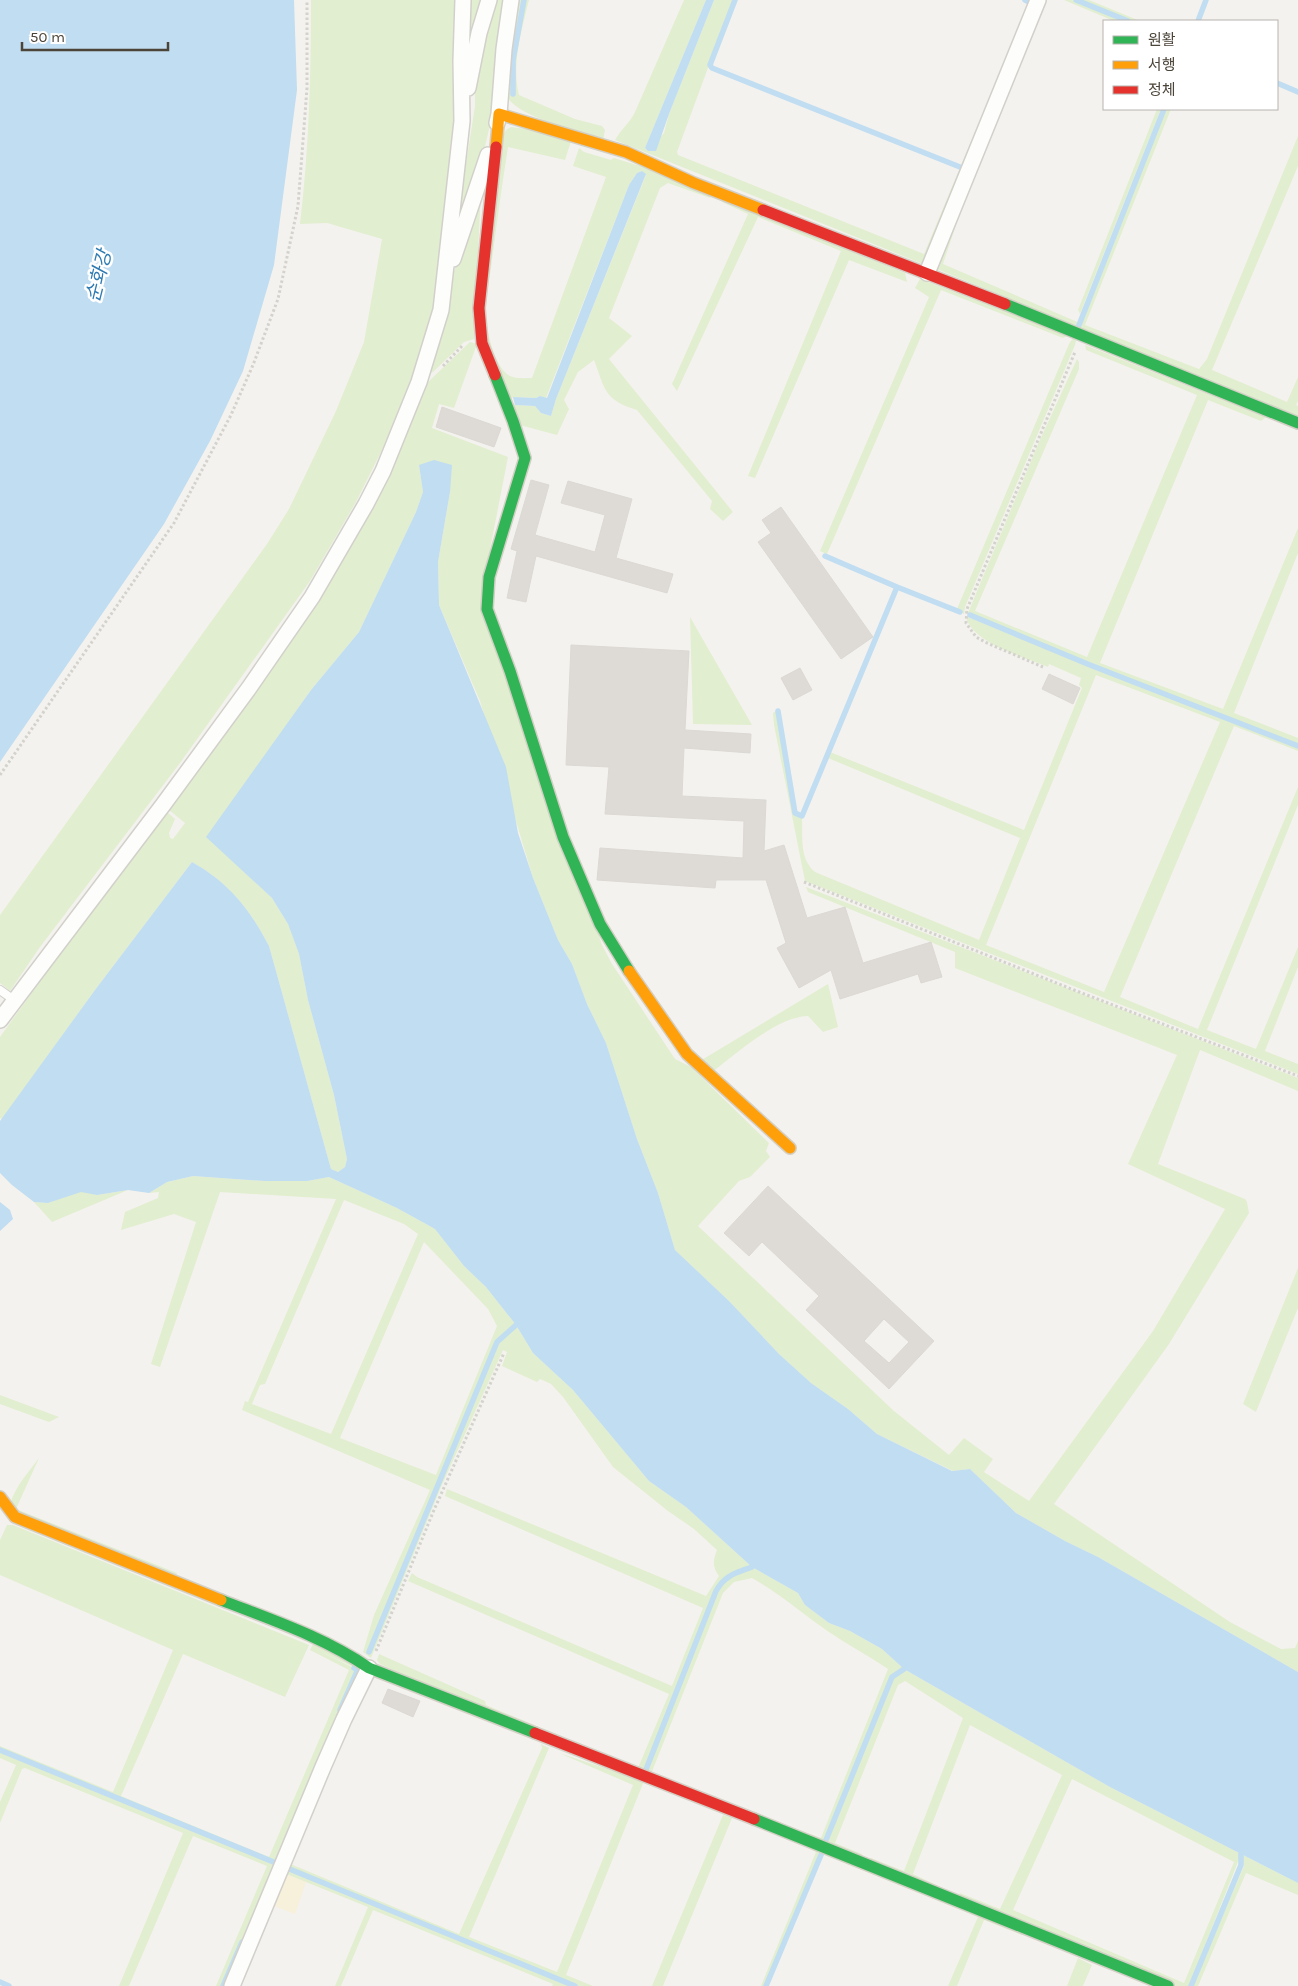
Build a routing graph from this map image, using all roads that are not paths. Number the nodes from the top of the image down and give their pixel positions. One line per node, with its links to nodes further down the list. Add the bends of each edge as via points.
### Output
1 (463, 0): 6 (street)
2 (489, 0): 6 (street, via 479,33)
3 (511, 0): 5 (street)
4 (1038, 0): 7 (street)
5 (499, 114): 7 (street, via 626,152 694,183); 8 (street); 13 (street, via 479,308 482,343 525,458 489,577 487,609 562,837 600,924 640,989 687,1054)
6 (462, 121): 8 (street)
7 (927, 273): 9 (street)
8 (445, 281): 11 (street, via 436,329 419,382 383,471 312,598 249,688)
9 (1298, 422)
10 (0, 990): 11 (lane)
11 (14, 1000): 12 (street)
12 (0, 1020)
13 (790, 1148)
14 (0, 1497): 15 (street, via 15,1517 309,1635 346,1652)
15 (370, 1668): 16 (street, via 323,1767); 17 (street, via 824,1846)
16 (232, 1986)
17 (1168, 1986)

